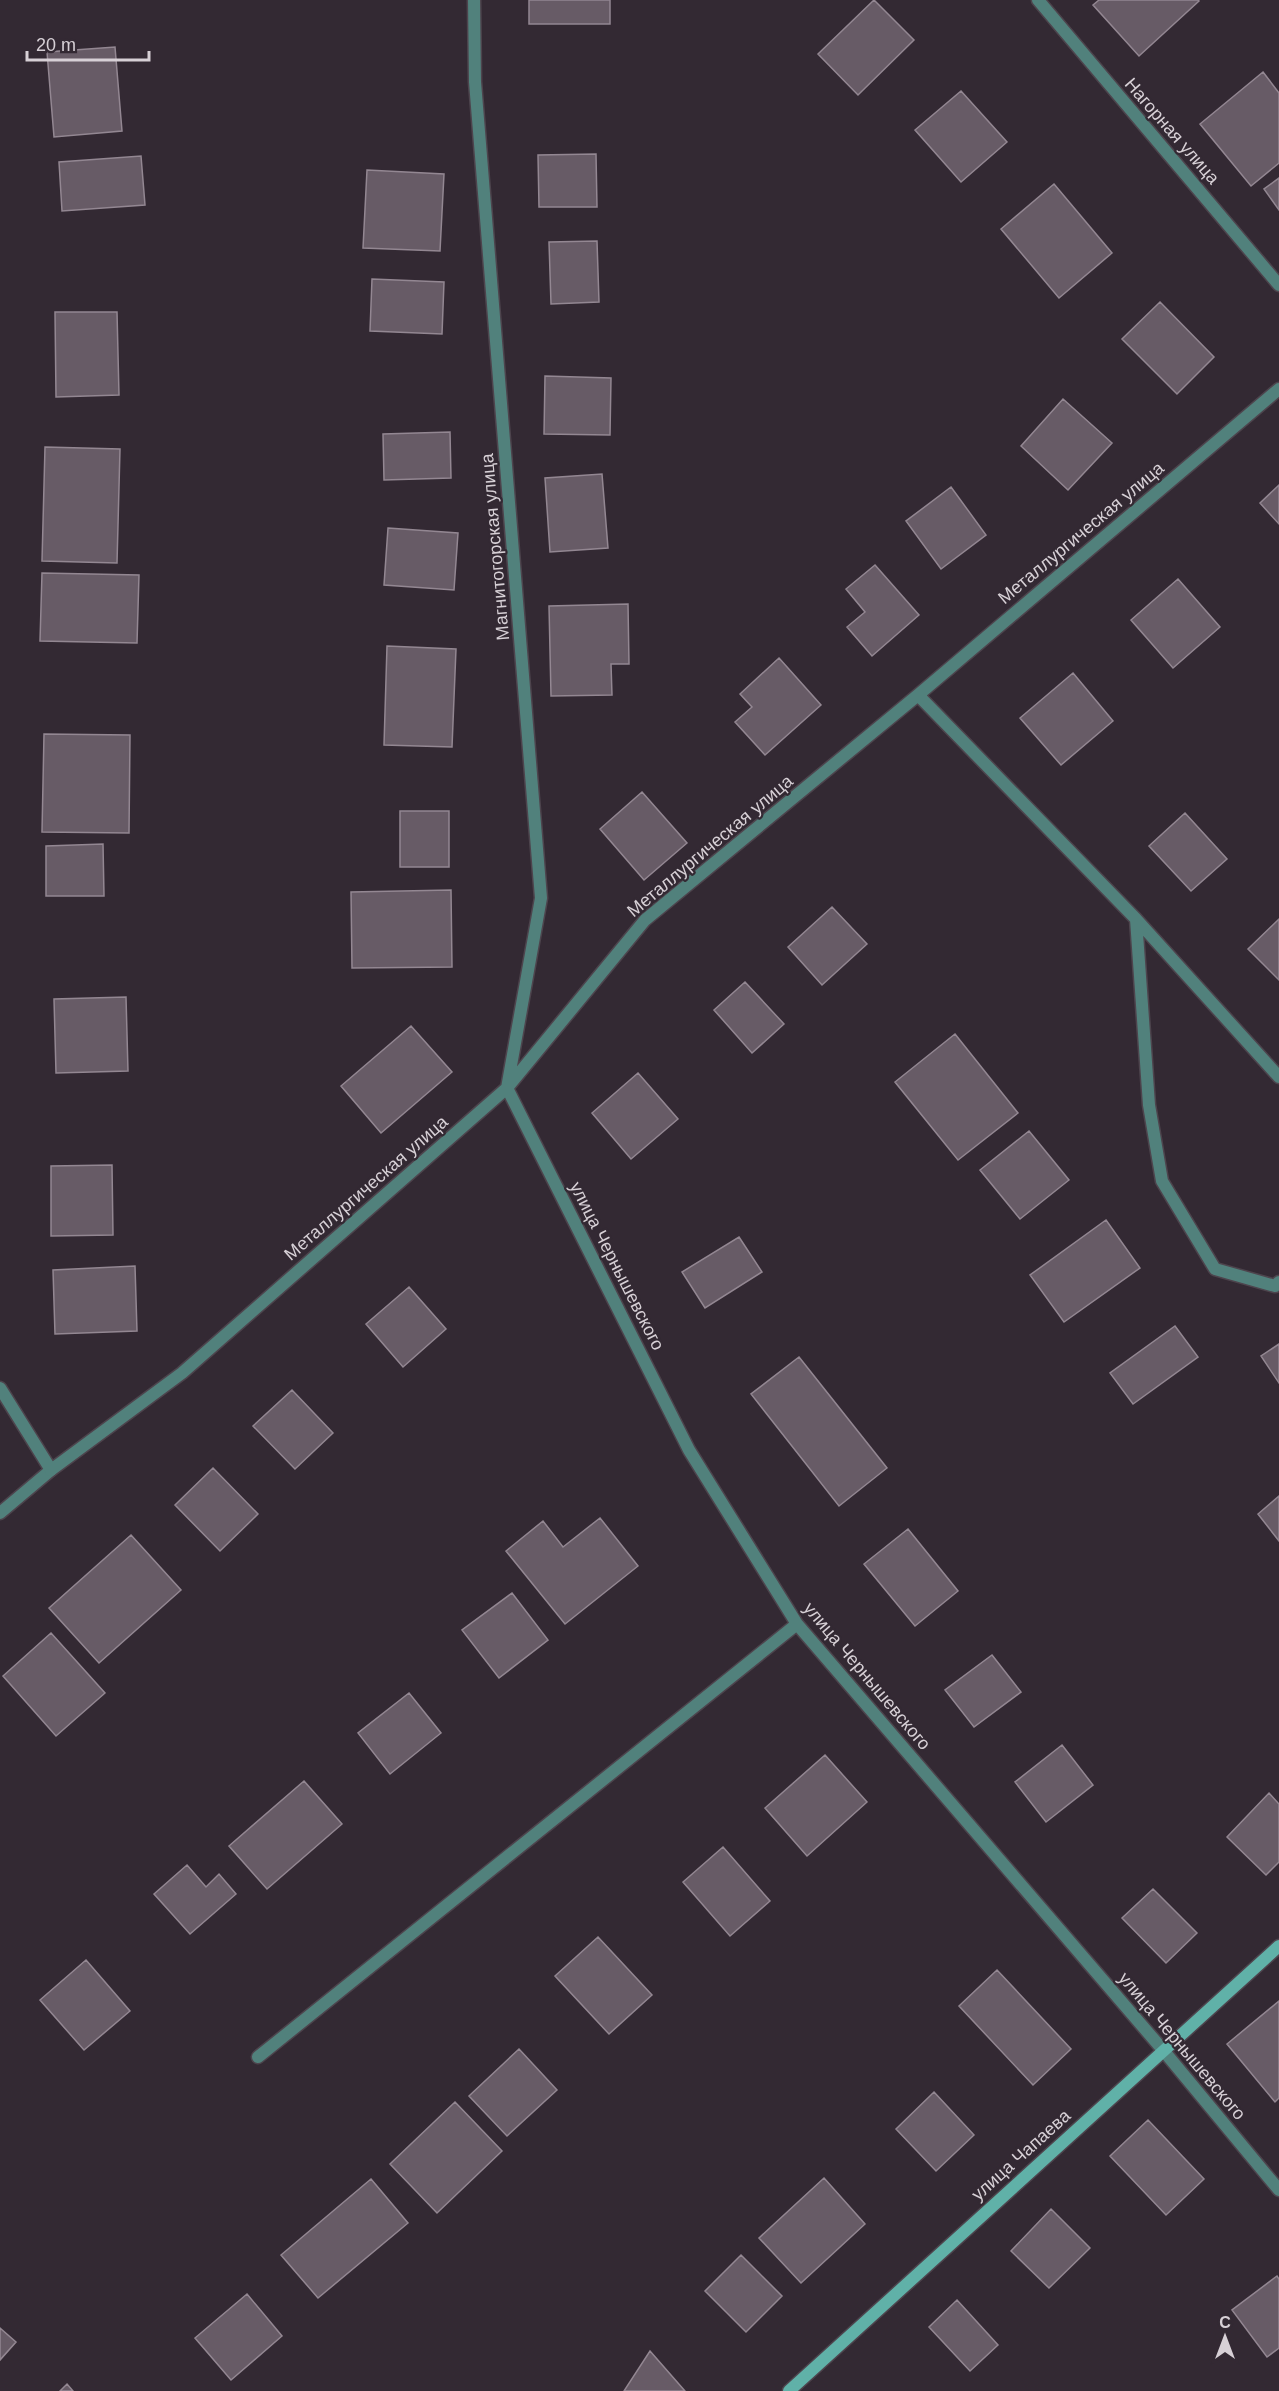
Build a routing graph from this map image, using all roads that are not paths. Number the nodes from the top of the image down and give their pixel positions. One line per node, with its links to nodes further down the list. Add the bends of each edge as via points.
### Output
1 (474, 0): 8 (street, Магнитогорская улица, via 475,82 542,898)
2 (1038, 0): 3 (street, Нагорная улица)
3 (1279, 285)
4 (1279, 389): 5 (street, Металлургическая улица)
5 (918, 695): 6 (street); 8 (street, Металлургическая улица, via 645,921)
6 (1136, 919): 7 (street); 9 (street, via 1149,1105 1162,1181 1215,1269 1275,1286)
7 (1279, 1077)
8 (507, 1088): 11 (street, Металлургическая улица, via 182,1373); 13 (street, улица Чернышевского, via 689,1450)
9 (1279, 1282)
10 (0, 1388): 11 (street)
11 (51, 1470): 12 (street, Металлургическая улица)
12 (0, 1514)
13 (797, 1624): 15 (street, улица Чернышевского); 16 (street)
14 (1279, 1946): 15 (street, улица Чапаева)
15 (1163, 2050): 17 (street, улица Чернышевского); 18 (street, улица Чапаева)
16 (258, 2057)
17 (1279, 2190)
18 (789, 2391)

